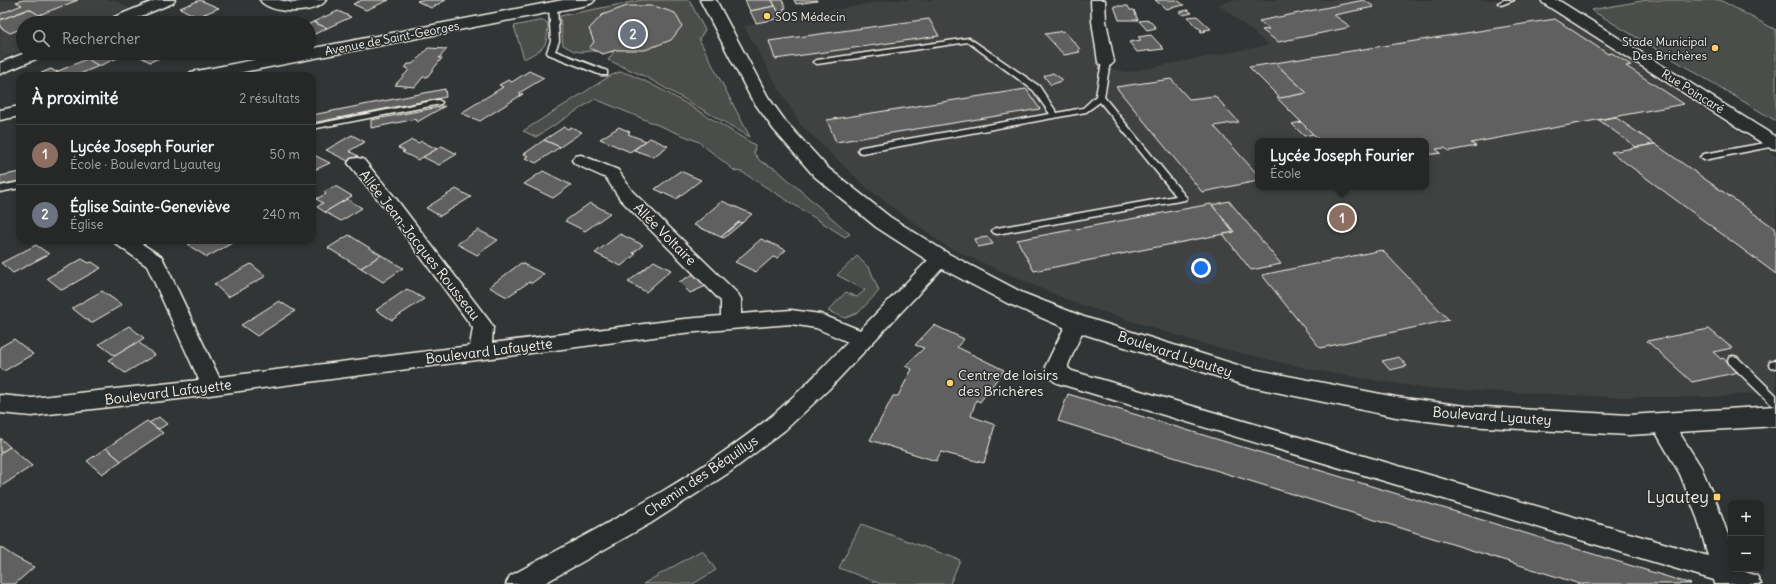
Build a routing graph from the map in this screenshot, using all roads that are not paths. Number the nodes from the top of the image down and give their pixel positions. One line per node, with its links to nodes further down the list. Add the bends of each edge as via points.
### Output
1 (168, 0): 11 (street)
2 (267, 0): 3 (street, via 280,6 294,8)
3 (319, 0)
4 (587, 0): 10 (main road, Avenue de Saint-Georges)
5 (708, 0): 35 (main road, Boulevard Lyautey, via 760,98 798,148 849,196 883,222)
6 (1098, 0): 16 (street)
7 (1511, 0): 9 (lane)
8 (1548, 0): 26 (street, Rue Poincaré)
9 (1501, 2)
10 (553, 6): 12 (main road, Avenue de Saint-Georges); 19 (lane, via 555,41 551,52)
11 (129, 16)
12 (316, 53)
13 (21, 60): 17 (street)
14 (278, 60): 18 (main road, Avenue de Saint-Georges)
15 (817, 62): 24 (lane, via 969,40 1036,88)
16 (1106, 62): 20 (lane)
17 (0, 69)
18 (217, 72)
19 (604, 73)
20 (1100, 97): 24 (lane, via 1086,110); 33 (lane, via 1182,198)
21 (438, 102): 25 (lane)
22 (16, 112): 23 (main road)
23 (0, 115)
24 (1055, 115): 27 (lane)
25 (316, 126)
26 (1776, 143): 28 (lane)
27 (862, 150)
28 (1704, 157)
29 (581, 160): 36 (street, Allée Voltaire, via 612,174 626,195 731,299)
30 (357, 163): 39 (street, Allée Jean-Jacques Rousseau, via 391,204 482,327)
31 (16, 186): 32 (lane)
32 (0, 189)
33 (997, 231)
34 (129, 244): 41 (street, via 155,262)
35 (941, 258): 37 (main road, Boulevard Lyautey, via 1015,298); 38 (street)
36 (732, 321): 38 (street, Boulevard Lafayette, via 808,318); 39 (street, Boulevard Lafayette)
37 (1076, 323): 45 (main road, Boulevard Lyautey, via 1247,378 1396,407 1466,416 1629,425); 46 (street, via 1056,365 1057,372 1065,377)
38 (862, 340): 47 (street, Chemin des Béquillys, via 777,424 722,466 642,516)
39 (480, 352): 41 (street, Boulevard Lafayette)
40 (1733, 360): 42 (lane)
41 (213, 387): 43 (street, Boulevard Lafayette, via 32,407)
42 (1776, 402)
43 (0, 404)
44 (1776, 416): 45 (main road, Boulevard Lyautey)
45 (1662, 424): 46 (street, via 1700,492)
46 (1732, 580)
47 (519, 584)

